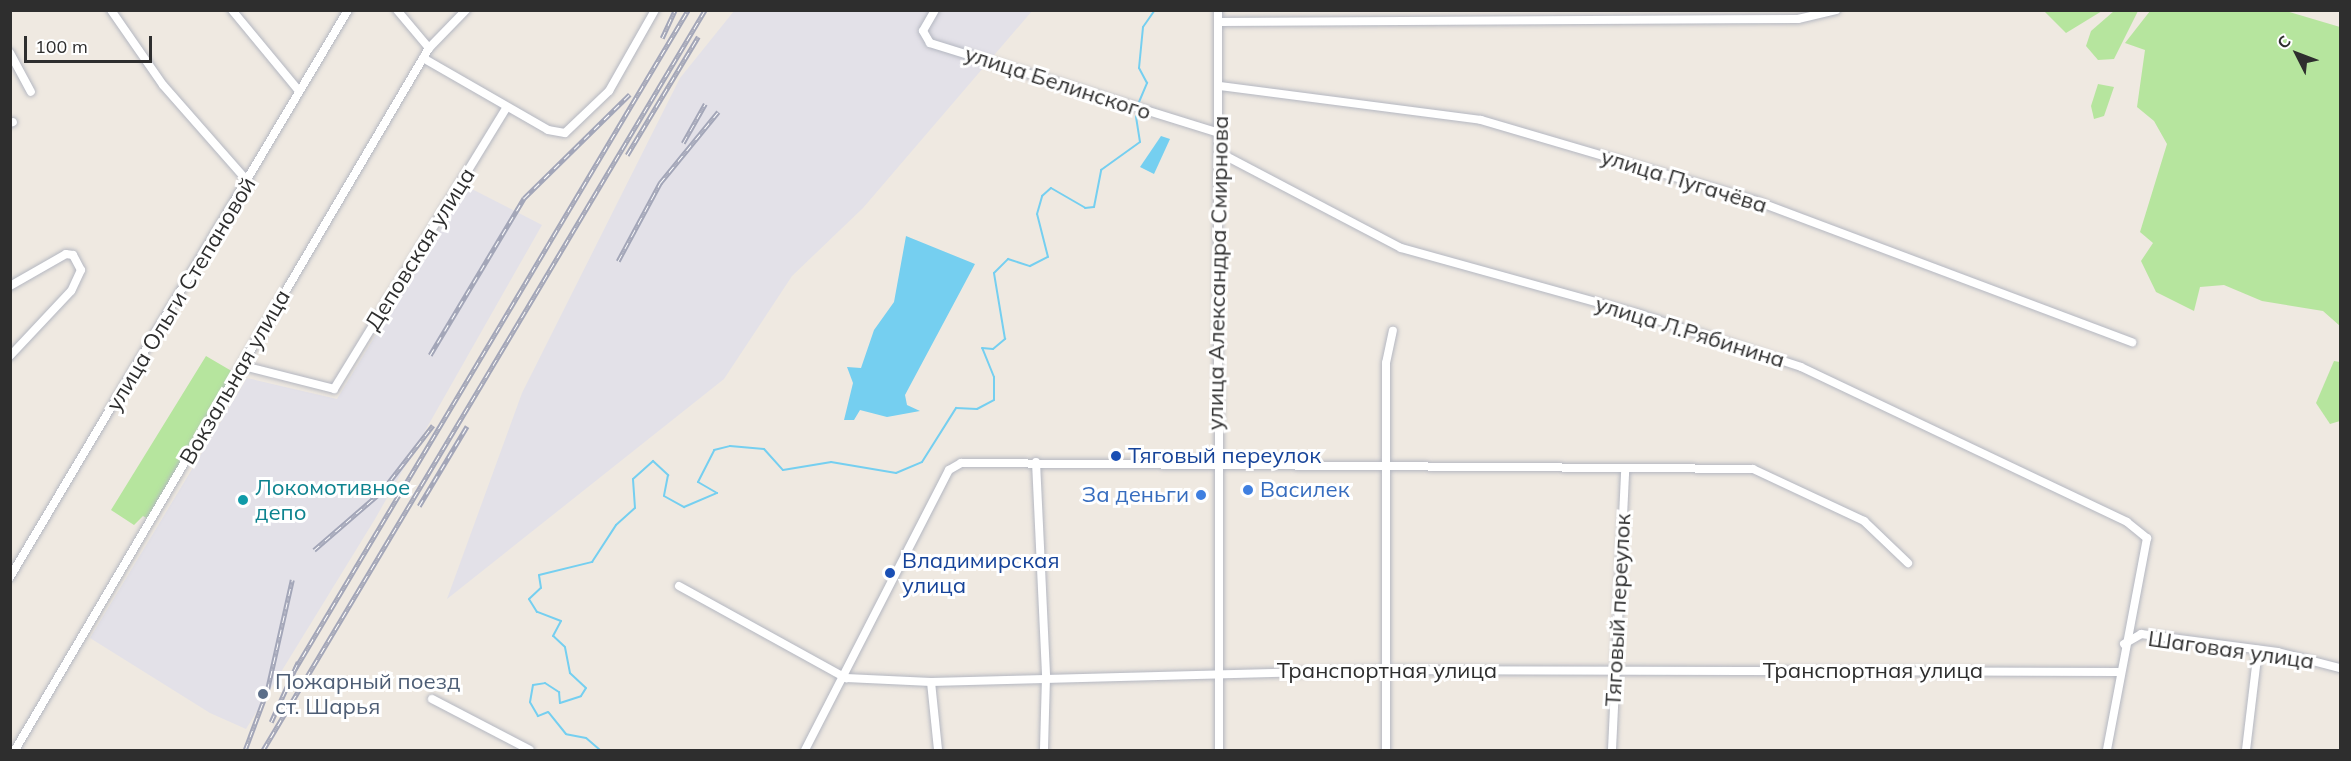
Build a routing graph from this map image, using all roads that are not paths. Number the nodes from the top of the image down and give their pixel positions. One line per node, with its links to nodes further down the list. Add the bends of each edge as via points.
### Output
1 (111, 10): 21 (street, via 177,103)
2 (232, 10): 16 (street)
3 (348, 10): 16 (street, улица Ольги Степановой)
4 (397, 10): 12 (street)
5 (466, 10): 12 (street, Вокзальная улица)
6 (655, 10): 18 (street, via 609,91 565,132 548,130)
7 (935, 10): 19 (street, улица Белинского, via 923,31 930,43)
8 (1218, 10): 11 (street, улица Александра Смирнова)
9 (1836, 10): 10 (street, via 1798,19)
10 (1620, 14): 11 (street)
11 (1219, 22): 15 (street, улица Александра Смирнова)
12 (429, 48): 14 (street, Вокзальная улица)
13 (10, 53): 17 (street)
14 (423, 58): 18 (street); 26 (street, Вокзальная улица)
15 (1220, 86): 19 (street, улица Александра Смирнова); 24 (street, улица Пугачёва, via 1481,120 1756,201)
16 (299, 90): 21 (street, улица Ольги Степановой)
17 (31, 92)
18 (506, 108): 26 (street, Деповская улица, via 334,389)
19 (1222, 134): 20 (street, улица Александра Смирнова)
20 (1222, 154): 28 (street, улица Александра Смирнова); 34 (street, улица Л.Рябинина, via 1401,248 1639,314 1801,367 2127,522 2147,538)
21 (249, 183): 32 (street, улица Ольги Степановой)
22 (10, 286): 25 (street, via 73,255 78,280)
23 (1393, 331): 29 (street, via 1386,363)
24 (2132, 342)
25 (10, 356)
26 (244, 366): 45 (street, Вокзальная улица)
27 (1036, 462): 28 (street); 41 (street); 42 (street, via 961,463 949,470)
28 (1215, 466): 29 (street); 39 (street, улица Александра Смирнова)
29 (1390, 466): 30 (street); 37 (street)
30 (1625, 470): 31 (street, via 1753,469 1864,521); 38 (street, Тяговый переулок)
31 (1908, 563)
32 (10, 577)
33 (679, 586): 42 (street, Транспортная улица)
34 (2124, 644): 35 (street, Шаговая улица, via 2141,634); 40 (street)
35 (2258, 650): 36 (street, Шаговая улица); 54 (street)
36 (2340, 668)
37 (1386, 670): 38 (street, Транспортная улица); 39 (street, Транспортная улица); 51 (street)
38 (1612, 670): 40 (street, Транспортная улица); 52 (street, Тяговый переулок)
39 (1220, 672): 41 (street, Транспортная улица); 50 (street, улица Александра Смирнова)
40 (2118, 672): 53 (street)
41 (1046, 677): 43 (street, Транспортная улица); 49 (street)
42 (846, 678): 43 (street, Транспортная улица); 47 (street)
43 (931, 682): 48 (street)
44 (432, 699): 46 (street)
45 (15, 750)
46 (530, 750)
47 (805, 750)
48 (938, 750)
49 (1044, 750)
50 (1219, 750)
51 (1386, 750)
52 (1612, 750)
53 (2107, 750)
54 (2246, 750)

